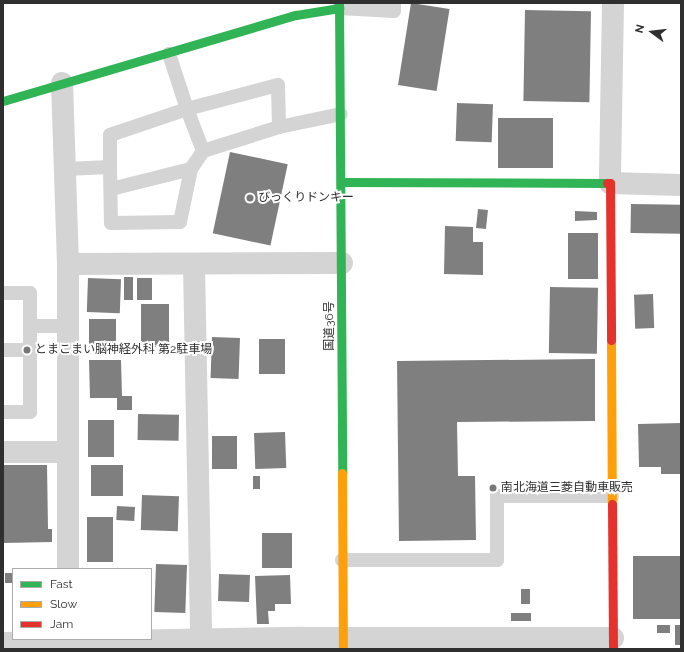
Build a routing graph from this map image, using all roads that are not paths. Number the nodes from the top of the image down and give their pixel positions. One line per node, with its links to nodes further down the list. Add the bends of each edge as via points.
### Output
1 (394, 3): 3 (lane, via 394,11)
2 (613, 3): 15 (street)
3 (339, 6): 4 (main road, via 296,15); 8 (main road, 国道36号)
4 (169, 54): 5 (main road); 7 (lane)
5 (62, 83): 6 (main road); 12 (street)
6 (3, 101)
7 (187, 110): 9 (lane, via 278,85); 10 (lane); 11 (lane, via 110,136)
8 (341, 114): 9 (lane); 14 (main road, 国道36号)
9 (279, 127): 10 (lane)
10 (203, 151): 13 (lane)
11 (110, 167): 12 (lane); 17 (lane)
12 (65, 169): 19 (street)
13 (191, 170): 17 (lane); 17 (lane, via 180,222 111,223)
14 (341, 182): 15 (main road); 18 (main road, 国道36号)
15 (610, 183): 16 (street); 29 (main road)
16 (681, 185)
17 (111, 189)
18 (342, 262): 20 (street); 30 (main road, 国道36号)
19 (68, 264): 20 (street); 23 (street)
20 (194, 264): 32 (street)
21 (3, 293): 22 (lane, via 30,293)
22 (30, 326): 23 (lane); 25 (lane)
23 (68, 326): 28 (street)
24 (3, 350): 25 (lane)
25 (30, 350): 26 (lane, via 30,412)
26 (3, 412)
27 (3, 452): 28 (street)
28 (67, 452): 31 (street)
29 (612, 496): 30 (lane, via 497,496 497,560); 36 (main road)
30 (342, 560): 34 (main road, 国道36号)
31 (68, 568)
32 (201, 639): 34 (street); 35 (street)
33 (3, 643): 35 (street)
34 (343, 643): 36 (street)
35 (68, 644)
36 (613, 644)

